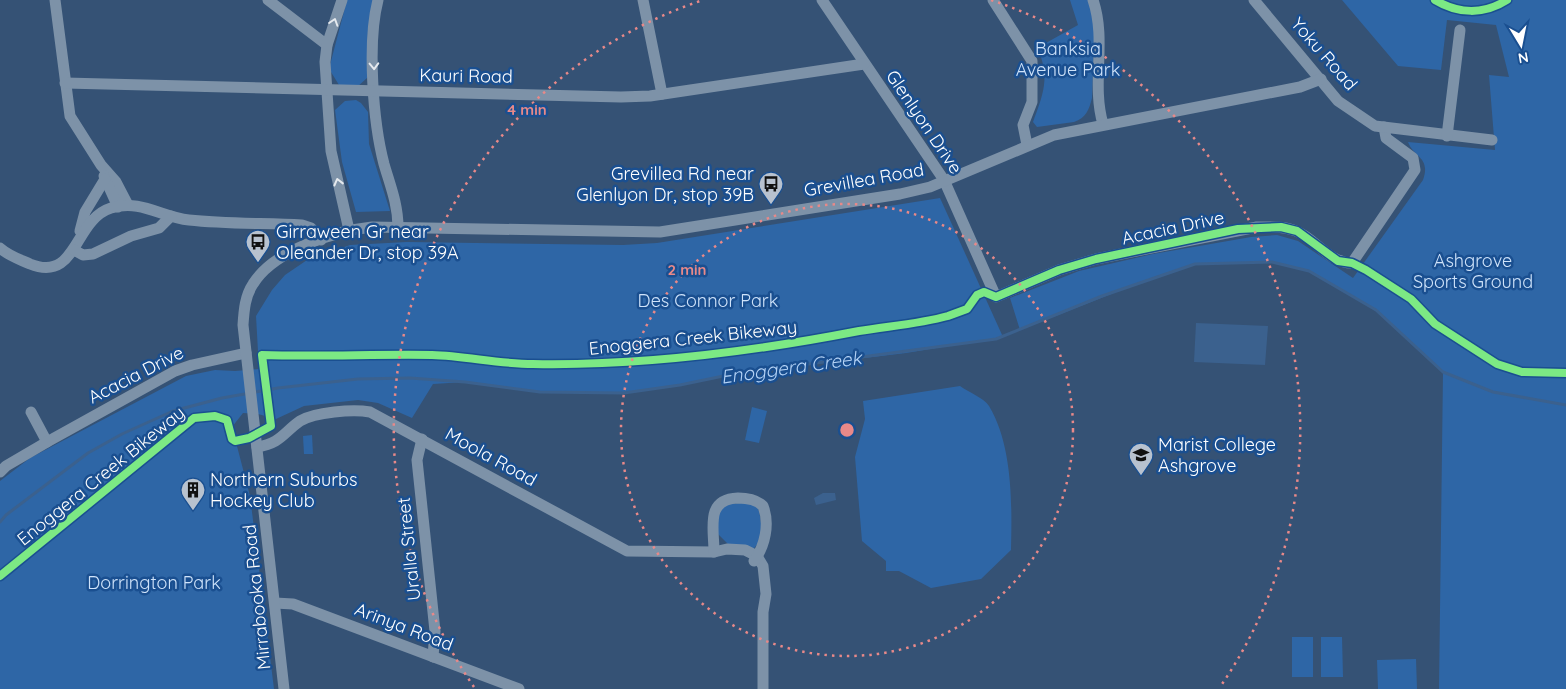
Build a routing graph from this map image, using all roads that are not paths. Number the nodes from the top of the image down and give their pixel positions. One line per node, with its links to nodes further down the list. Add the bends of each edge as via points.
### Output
1 (55, 0): 14 (street)
2 (268, 0): 11 (street)
3 (342, 0): 11 (street, one-way to 3)
4 (378, 0): 16 (street, one-way to 16, via 373,40)
5 (644, 0): 17 (street)
6 (822, 0): 12 (street, Glenlyon Drive)
7 (993, 0): 22 (street, via 1032,60 1032,102 1023,125)
8 (1093, 0): 18 (street, via 1099,16 1097,98)
9 (1254, 0): 13 (street, Yoku Road)
10 (1460, 30): 20 (street)
11 (327, 45): 15 (street)
12 (864, 64): 17 (street, Kauri Road); 25 (street, Glenlyon Drive)
13 (1321, 79): 18 (street, Grevillea Road, via 1300,87); 19 (street, Yoku Road, via 1338,101 1368,123)
14 (65, 83): 15 (street, Kauri Road); 23 (street, via 70,116)
15 (327, 90): 16 (street, Kauri Road); 29 (street, one-way to 15, via 330,151)
16 (375, 92): 17 (street, Kauri Road, via 621,98); 28 (street, via 376,128 398,210)
17 (662, 94)
18 (1103, 124): 22 (street, Grevillea Road)
19 (1384, 127): 20 (street, Yoku Road); 33 (street, Acacia Drive, via 1386,138 1413,158 1416,170 1352,263 1338,261 1297,231 1258,227 1096,259 1058,270)
20 (1447, 136): 21 (street, Yoku Road)
21 (1492, 140)
22 (1027, 145): 25 (street, Grevillea Road)
23 (101, 165): 24 (street); 26 (street, via 118,185)
24 (104, 179): 26 (street); 31 (street, via 85,212)
25 (944, 180): 28 (street, Grevillea Road, via 900,194 660,232); 33 (street, Glenlyon Drive)
26 (123, 206): 27 (street, via 147,207); 31 (street, via 105,211 93,219)
27 (171, 216): 30 (street, via 302,225 310,228); 31 (street, via 159,228 131,236 93,254 84,255)
28 (398, 227): 29 (street, Grevillea Road)
29 (349, 230): 30 (street, Grevillea Road)
30 (321, 240): 34 (street, Mirrabooka Road, via 283,256 253,284 245,302)
31 (76, 246): 32 (street, via 63,261 46,269 8,255)
32 (0, 248)
33 (996, 297)
34 (246, 353): 37 (street, Acacia Drive, via 192,364 175,371); 38 (street, Mirrabooka Road)
35 (31, 412): 37 (street)
36 (422, 439): 38 (street, Moola Road, via 379,415 356,409 304,419 279,441); 40 (street, Moola Road, via 626,551); 43 (street, Uralla Street, via 417,460 435,631)
37 (47, 442): 39 (street, Acacia Drive)
38 (257, 447): 42 (street, Mirrabooka Road)
39 (0, 472)
40 (714, 552): 41 (street, Moola Road, via 745,550); 41 (street, via 714,513 718,504 727,499 752,499 763,506 766,521 764,542)
41 (755, 559): 46 (street, via 765,573)
42 (275, 603): 43 (street, Arinya Road, via 293,604); 44 (street, Mirrabooka Road)
43 (433, 657): 45 (street, Arinya Road)
44 (284, 689)
45 (519, 689)
46 (763, 689)

